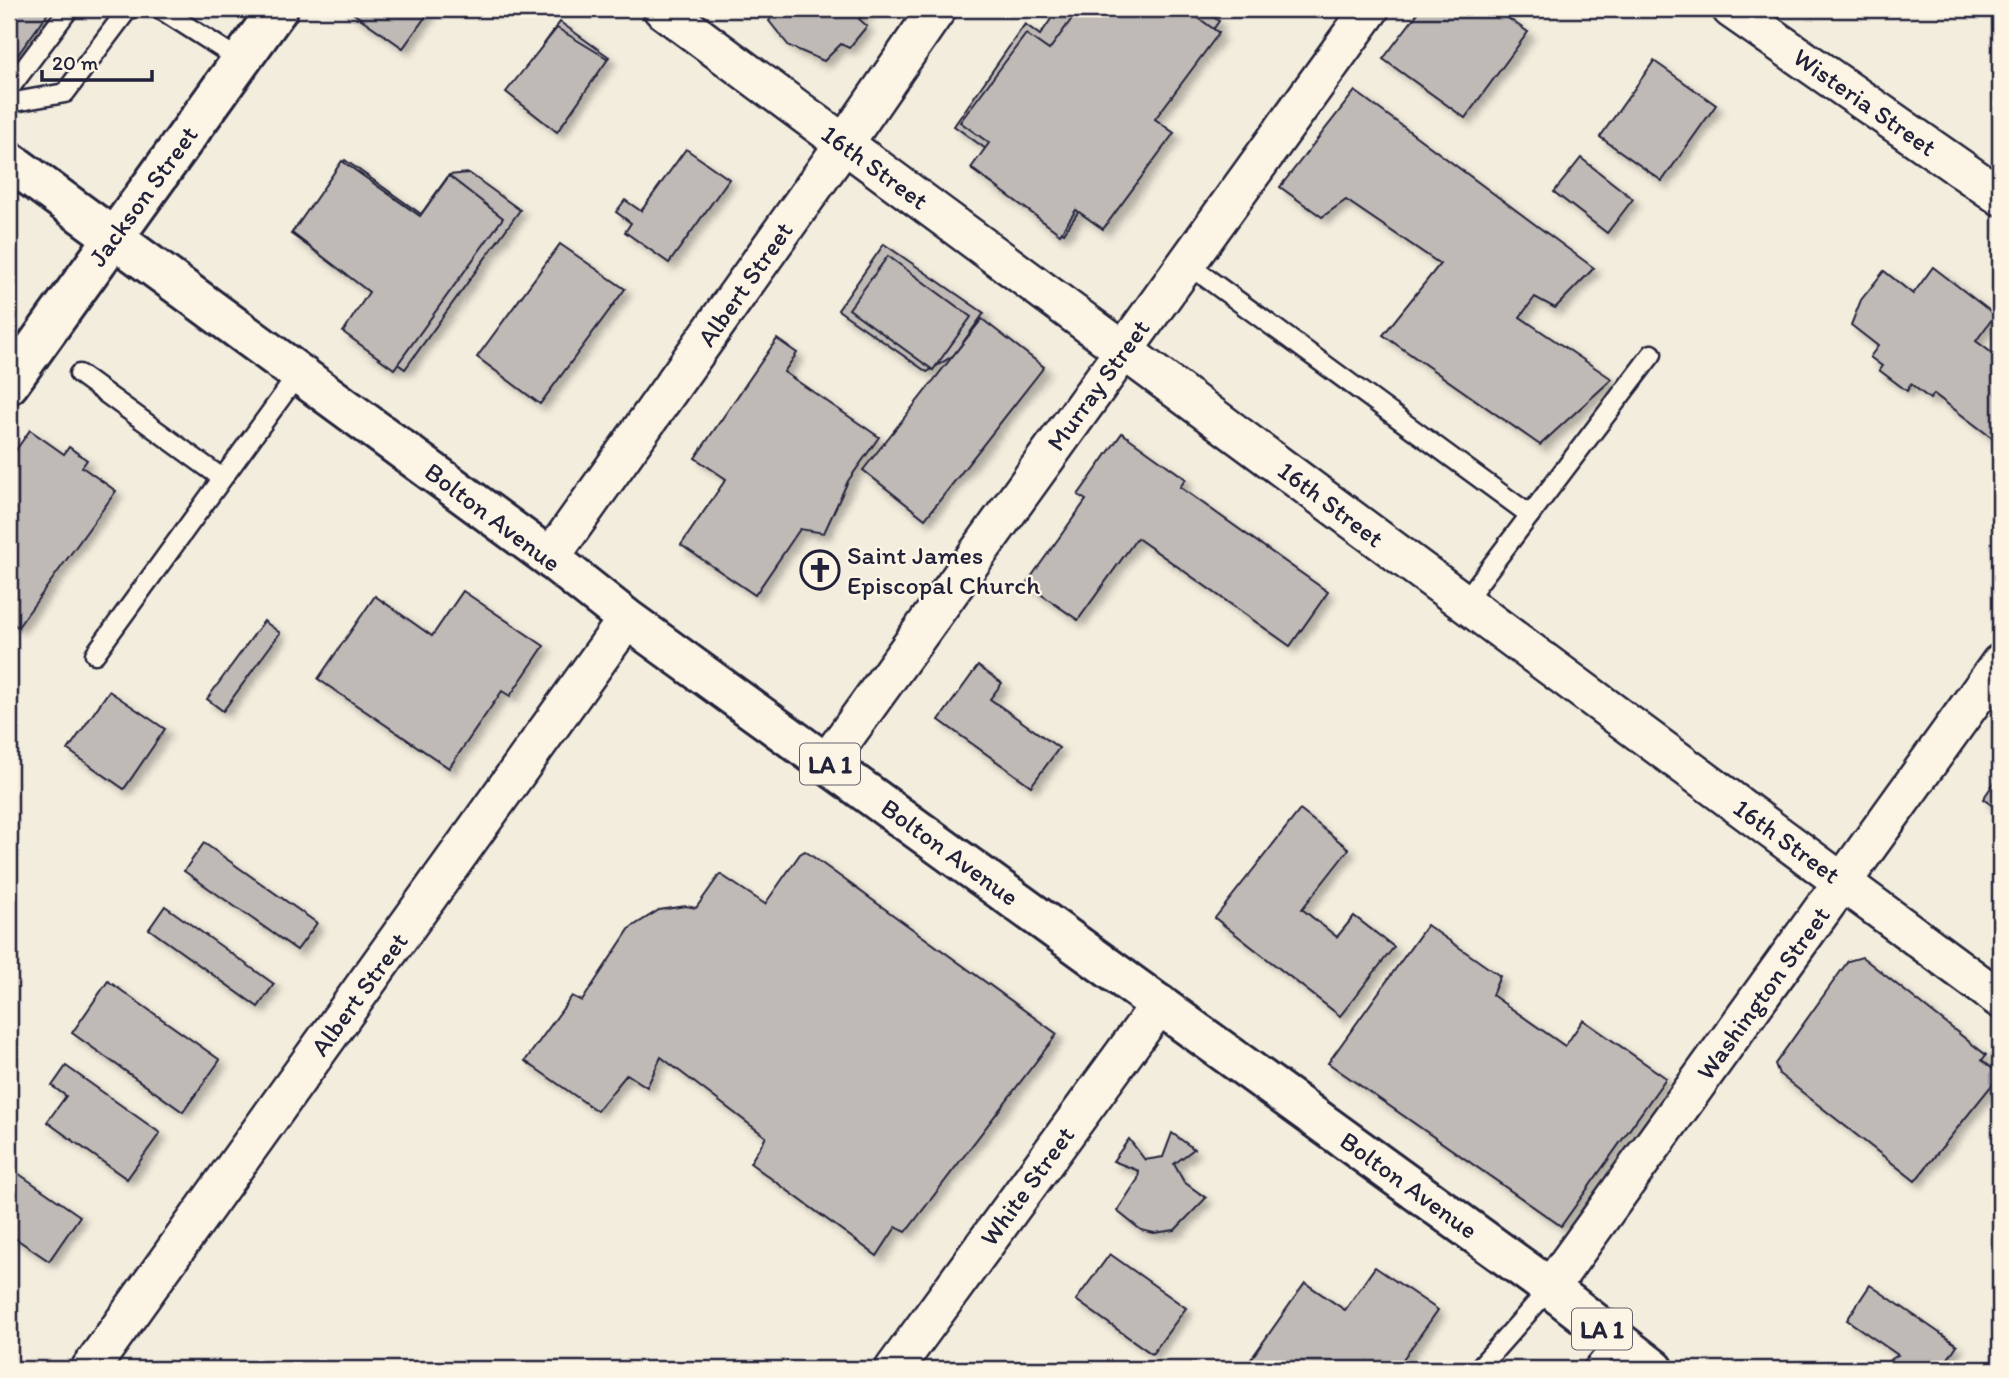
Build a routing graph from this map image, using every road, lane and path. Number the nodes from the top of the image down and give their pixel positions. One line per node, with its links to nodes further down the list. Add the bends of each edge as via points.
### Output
1 (69, 9): 10 (lane)
2 (128, 9): 11 (lane, via 65,93)
3 (160, 9): 9 (lane)
4 (278, 9): 9 (main road, Jackson Street)
5 (662, 9): 12 (street, 16th Street)
6 (937, 9): 12 (street, Albert Street)
7 (1370, 9): 16 (street, Murray Street)
8 (1731, 9): 14 (street, Wisteria Street)
9 (240, 60): 15 (main road, Jackson Street)
10 (9, 89)
11 (9, 103)
12 (844, 144): 17 (street, 16th Street); 24 (street, Albert Street)
13 (9, 161): 15 (main road, Bolton Avenue)
14 (2000, 196)
15 (113, 237): 19 (main road, Bolton Avenue / LA 1); 21 (main road, Jackson Street)
16 (1186, 263): 17 (street, Murray Street); 23 (lane)
17 (1124, 350): 25 (street, 16th Street); 29 (street, Murray Street)
18 (1652, 354): 23 (lane)
19 (299, 373): 22 (lane); 24 (main road, Bolton Avenue / LA 1)
20 (79, 374): 22 (lane)
21 (9, 384)
22 (222, 478): 27 (lane)
23 (1530, 515): 25 (lane)
24 (550, 558): 26 (main road, Bolton Avenue / LA 1)
25 (1464, 602): 30 (street, 16th Street)
26 (627, 619): 29 (main road, Bolton Avenue / LA 1); 35 (street, Albert Street)
27 (95, 654)
28 (2000, 663): 30 (street, Washington Street)
29 (827, 762): 32 (main road, Bolton Avenue / LA 1)
30 (1843, 882): 31 (street, 16th Street); 33 (street, Washington Street)
31 (2000, 999)
32 (1160, 1004): 33 (main road, Bolton Avenue / LA 1); 36 (street, White Street)
33 (1550, 1289): 34 (main road, Bolton Avenue / LA 1); 37 (lane)
34 (1616, 1340): 38 (lane); 39 (main road, Bolton Avenue / LA 1)
35 (90, 1369)
36 (894, 1369)
37 (1478, 1369)
38 (1592, 1369)
39 (1654, 1369)

